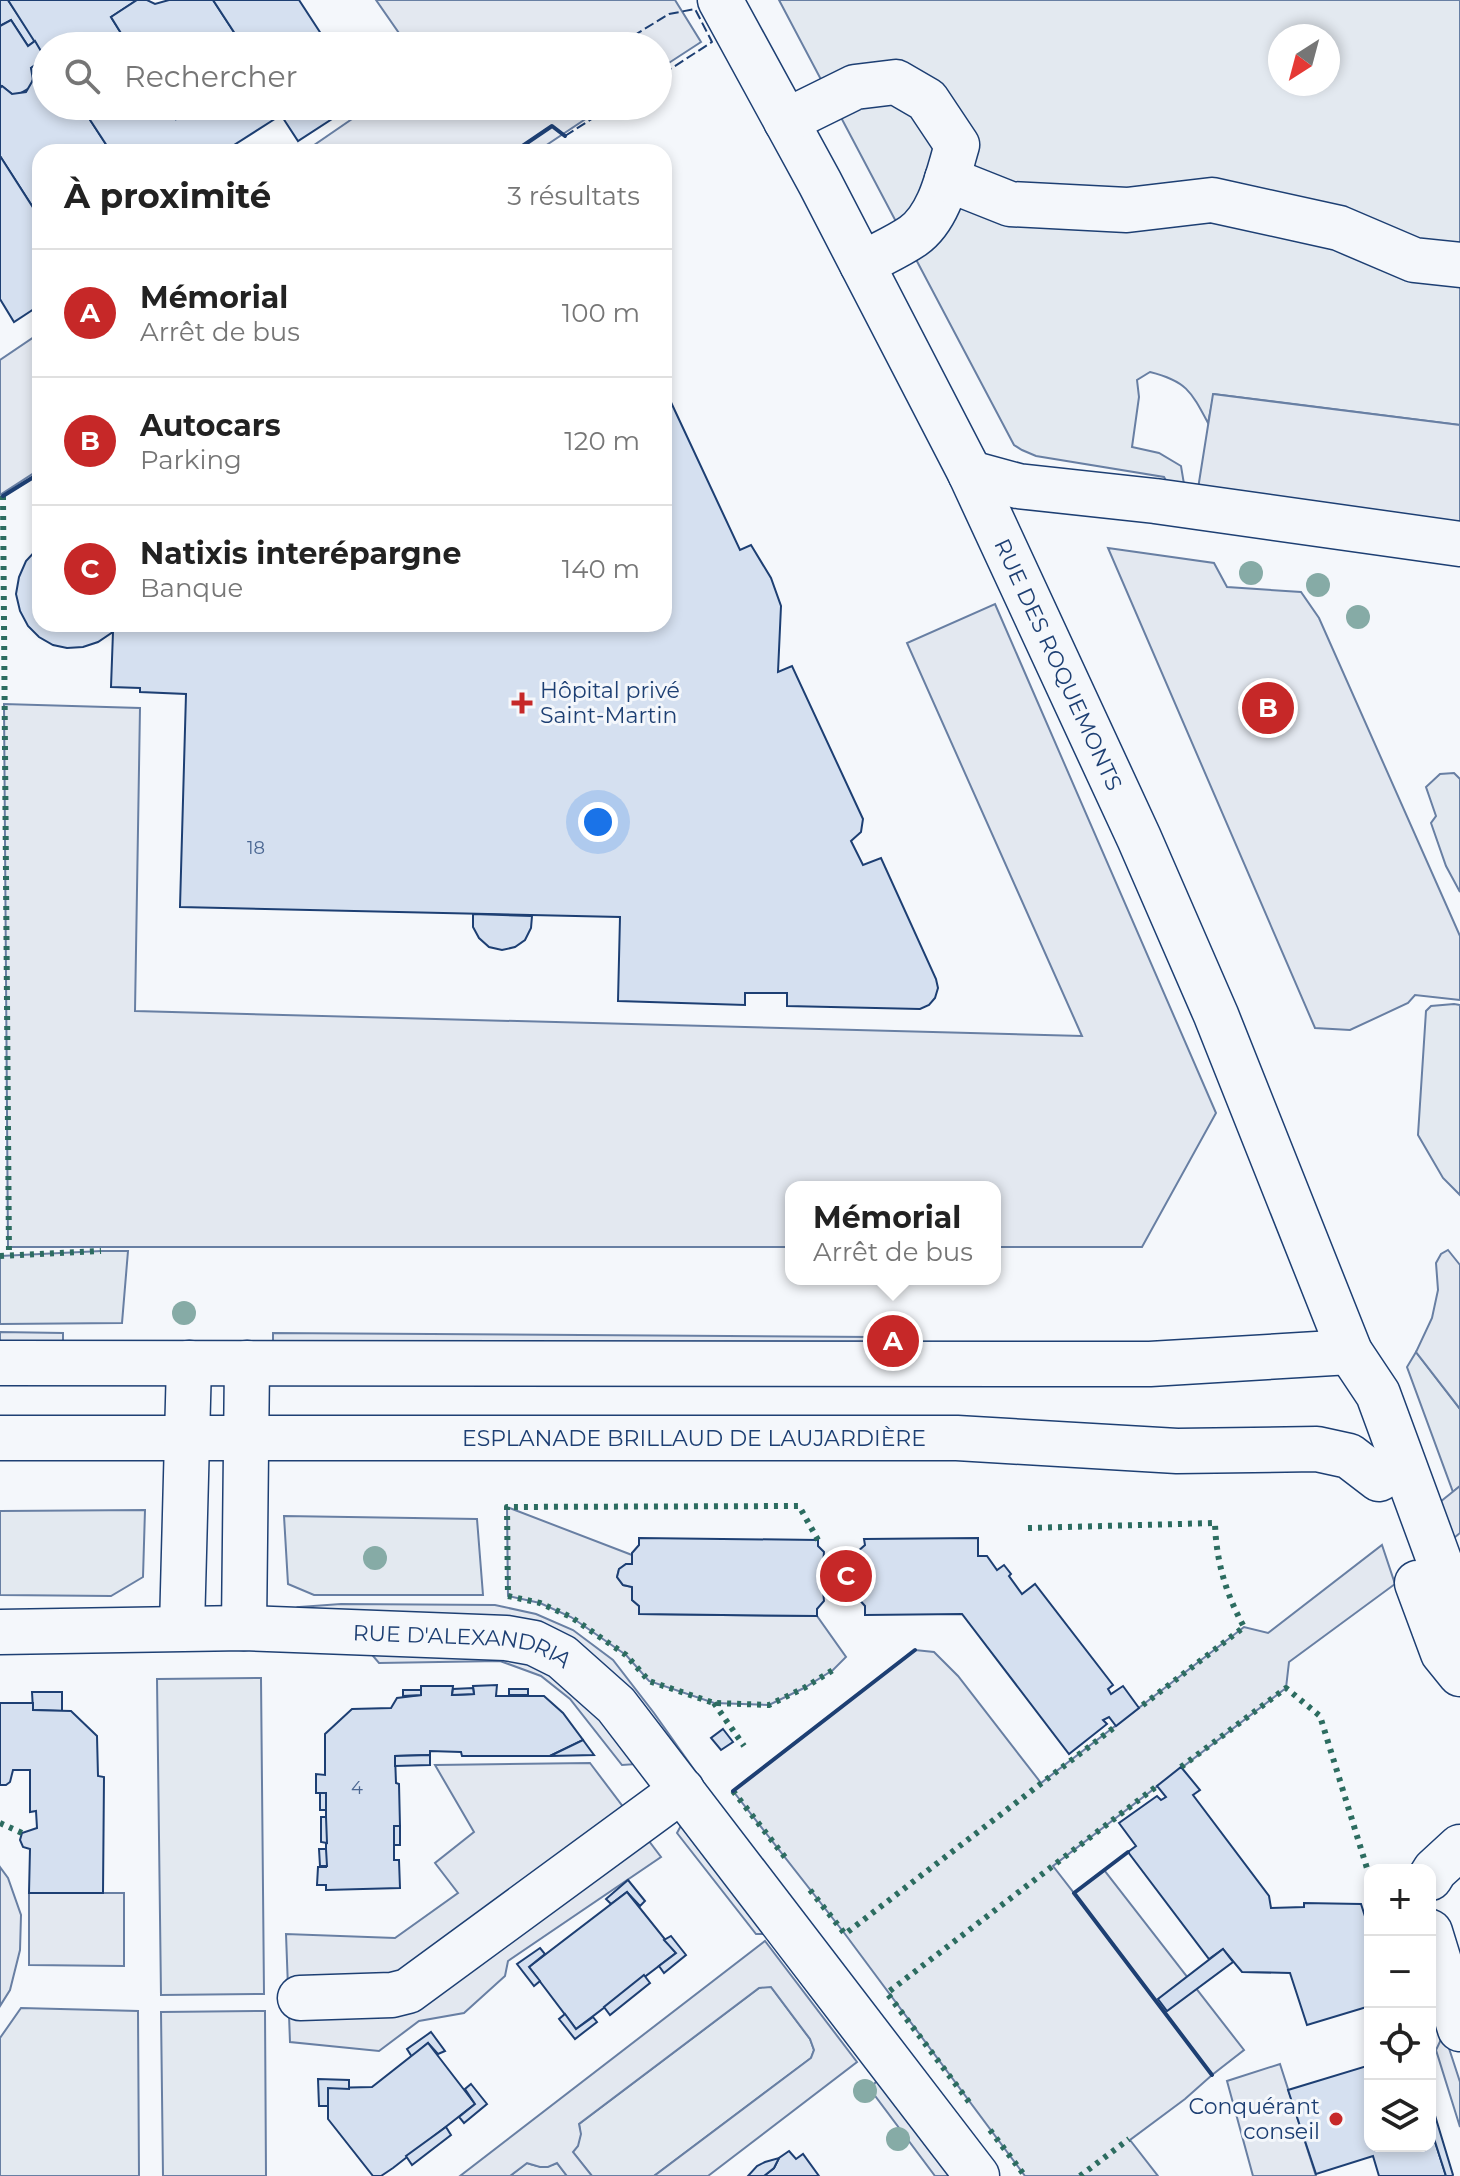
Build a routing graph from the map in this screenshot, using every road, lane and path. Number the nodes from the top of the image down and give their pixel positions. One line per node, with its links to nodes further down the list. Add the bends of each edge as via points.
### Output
1 (720, 0): 2 (street, RUE DES ROQUEMONTS)
2 (786, 121): 3 (street, via 855,87 896,82 927,100 957,145); 4 (street, RUE DES ROQUEMONTS)
3 (947, 179): 4 (street, via 928,220 914,236); 5 (street, via 1010,204 1127,210 1212,200 1339,228 1414,260)
4 (862, 264): 6 (street, RUE DES ROQUEMONTS)
5 (1460, 265)
6 (970, 473): 7 (street, via 1018,486); 8 (street, RUE DES ROQUEMONTS, via 1216,1015)
7 (1460, 544)
8 (1350, 1352): 11 (street, via 1150,1364); 15 (street, via 1352,1405); 16 (street, via 1378,1394)
9 (0, 1363): 10 (street)
10 (189, 1363): 11 (street); 13 (street)
11 (247, 1363): 14 (street)
12 (0, 1438): 13 (street, ESPLANADE BRILLAUD DE LAUJARDIÈRE)
13 (187, 1438): 14 (street, ESPLANADE BRILLAUD DE LAUJARDIÈRE); 17 (street)
14 (246, 1438): 15 (street, ESPLANADE BRILLAUD DE LAUJARDIÈRE, via 957,1438 1177,1451 1317,1449 1349,1456); 18 (street)
15 (1379, 1479): 20 (street, via 1443,1653)
16 (1460, 1617)
17 (182, 1628): 18 (street, RUE D'ALEXANDRIA); 19 (street, RUE D'ALEXANDRIA)
18 (244, 1628): 21 (street, RUE D'ALEXANDRIA, via 534,1643 562,1657 616,1705)
19 (0, 1632)
20 (1460, 1674)
21 (682, 1790): 25 (street, via 408,1991); 27 (street, RUE D'ALEXANDRIA)
22 (1460, 1847): 23 (street)
23 (1436, 1869)
24 (1431, 1936): 26 (street)
25 (300, 1998)
26 (1460, 2029)
27 (977, 2176)

